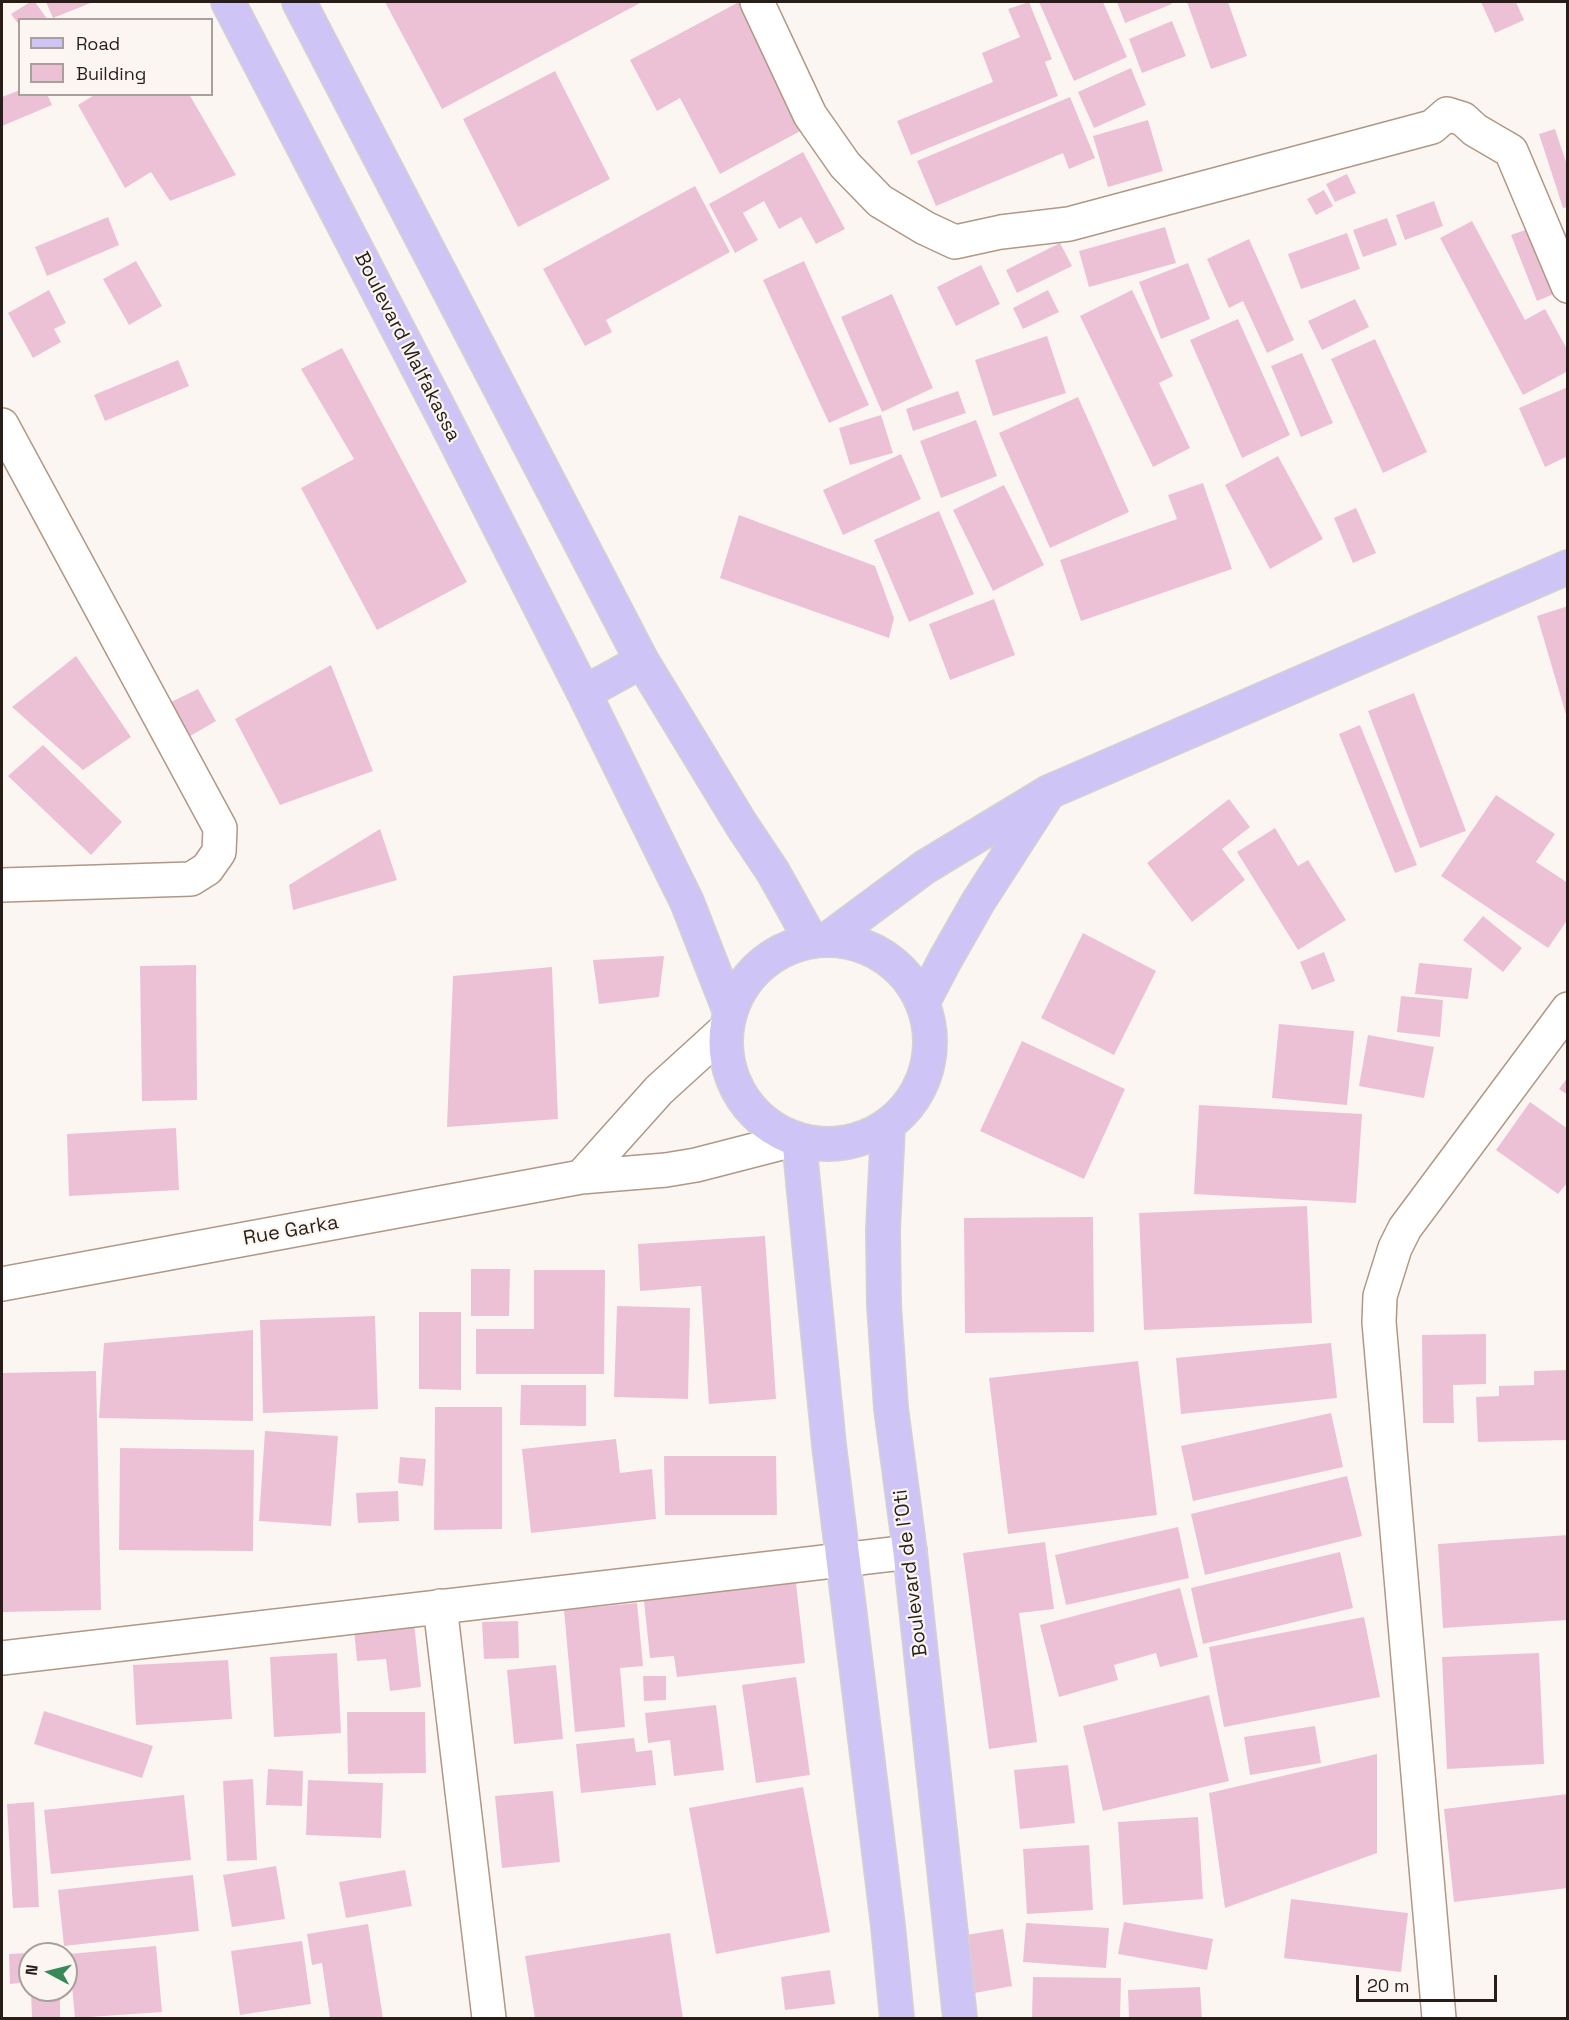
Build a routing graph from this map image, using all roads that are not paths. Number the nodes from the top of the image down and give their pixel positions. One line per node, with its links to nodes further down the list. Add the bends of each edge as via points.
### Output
1 (228, 2): 8 (main road, Boulevard Malfakassa)
2 (299, 2): 7 (main road)
3 (757, 2): 4 (street, via 810,115 845,165 880,201 955,242 1069,224 1432,127 1447,114 1463,119 1511,151)
4 (1568, 286)
5 (2, 425): 10 (street, via 220,828 219,852 207,869 191,879)
6 (1568, 567): 9 (main road)
7 (642, 661): 8 (main road); 11 (main road, via 741,825)
8 (584, 693): 14 (main road, Boulevard Malfakassa, via 687,902)
9 (1049, 792): 11 (main road, via 925,867); 12 (main road, via 978,902)
10 (2, 885)
11 (820, 940): 12 (main road, via 850,941 873,949 911,981); 14 (main road, via 784,949 761,964 742,986)
12 (923, 1002): 15 (main road, via 930,1029 930,1057 923,1083 908,1107)
13 (1568, 1009): 26 (street, via 1405,1228 1380,1296 1379,1322)
14 (728, 1020): 16 (main road, via 727,1063 740,1096 763,1123); 17 (street)
15 (888, 1126): 16 (main road, via 861,1140 829,1146); 19 (main road, Boulevard de l'Oti, via 884,1305 891,1408)
16 (796, 1141): 17 (street, Rue Garka, via 696,1165); 20 (main road)
17 (581, 1177): 18 (street, Rue Garka)
18 (2, 1284)
19 (910, 1552): 20 (street); 25 (main road, Boulevard de l'Oti)
20 (843, 1559): 21 (street); 24 (main road)
21 (440, 1606): 22 (street); 23 (street)
22 (2, 1658)
23 (489, 2019)
24 (897, 2019)
25 (960, 2019)
26 (1439, 2019)

